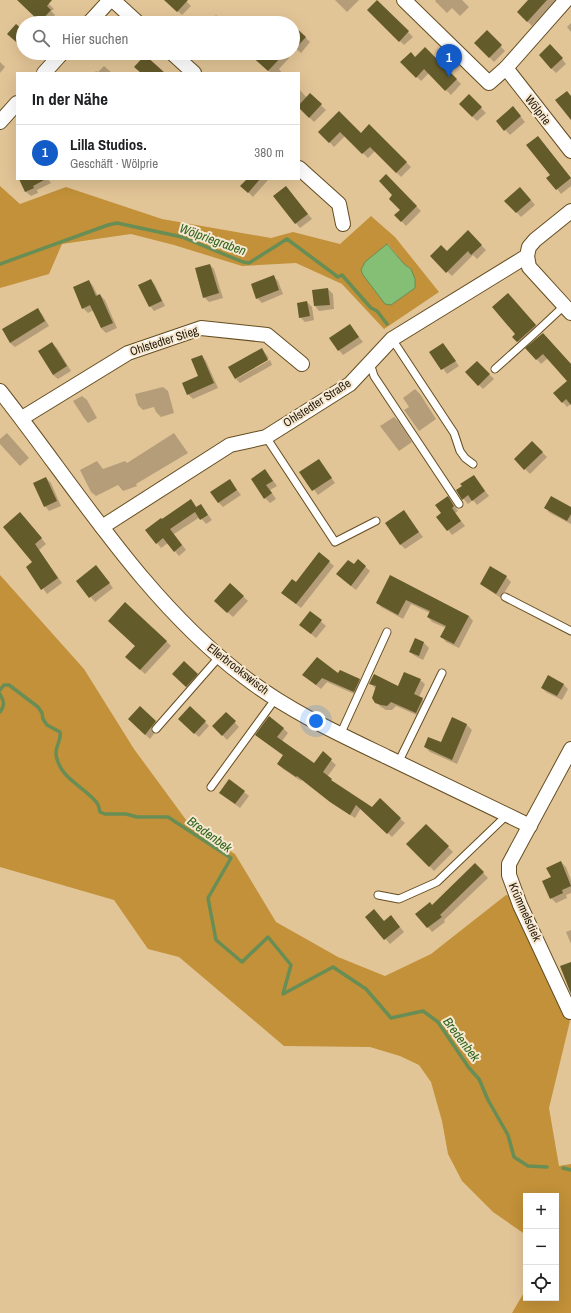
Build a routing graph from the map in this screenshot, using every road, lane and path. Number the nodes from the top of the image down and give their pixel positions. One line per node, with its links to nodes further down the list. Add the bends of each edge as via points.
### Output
1 (112, 0): 4 (street); 5 (street)
2 (404, 0): 8 (street, via 489,83)
3 (566, 0): 8 (street)
4 (97, 16)
5 (130, 16)
6 (56, 60): 9 (street)
7 (180, 60): 10 (street)
8 (506, 68): 13 (street, Wölprie)
9 (45, 72)
10 (193, 72)
11 (16, 104): 12 (street)
12 (0, 122)
13 (571, 151)
14 (300, 169): 16 (street, via 339,204)
15 (571, 211): 17 (street, Ohlstedter Straße, via 535,240 529,247)
16 (343, 224)
17 (527, 256): 18 (street, via 529,267); 19 (street, Ohlstedter Straße)
18 (568, 309): 22 (lane, via 534,334)
19 (392, 339): 20 (street, Ohlstedter Straße); 26 (lane, via 454,433 460,452)
20 (370, 363): 25 (street, Ohlstedter Straße, via 350,384); 27 (lane, via 374,376)
21 (302, 364): 24 (street, Ohlstedter Stieg, via 266,335 200,328 128,353)
22 (495, 369)
23 (0, 391): 24 (street)
24 (22, 418): 29 (street, Ellerbrookswisch)
25 (266, 437): 28 (lane, via 335,542); 29 (street, Ohlstedter Straße, via 230,445)
26 (473, 464)
27 (459, 504)
28 (376, 521)
29 (102, 527): 33 (street, Ellerbrookswisch, via 165,605)
30 (505, 597): 31 (lane)
31 (571, 631)
32 (387, 632): 37 (lane)
33 (220, 656): 35 (street, Ellerbrookswisch); 36 (lane)
34 (442, 674): 39 (lane)
35 (276, 698): 37 (street, Ellerbrookswisch); 40 (lane)
36 (156, 729)
37 (340, 735): 39 (street, Ellerbrookswisch)
38 (571, 749): 42 (street, Krümmelsdiek)
39 (398, 763): 41 (street, Ellerbrookswisch)
40 (211, 787)
41 (507, 815): 42 (street, Ellerbrookswisch); 43 (lane, via 437,882 399,899)
42 (530, 826): 44 (street, Krümmelsdiek, via 509,864 509,875 520,905)
43 (378, 896)
44 (570, 1012)

